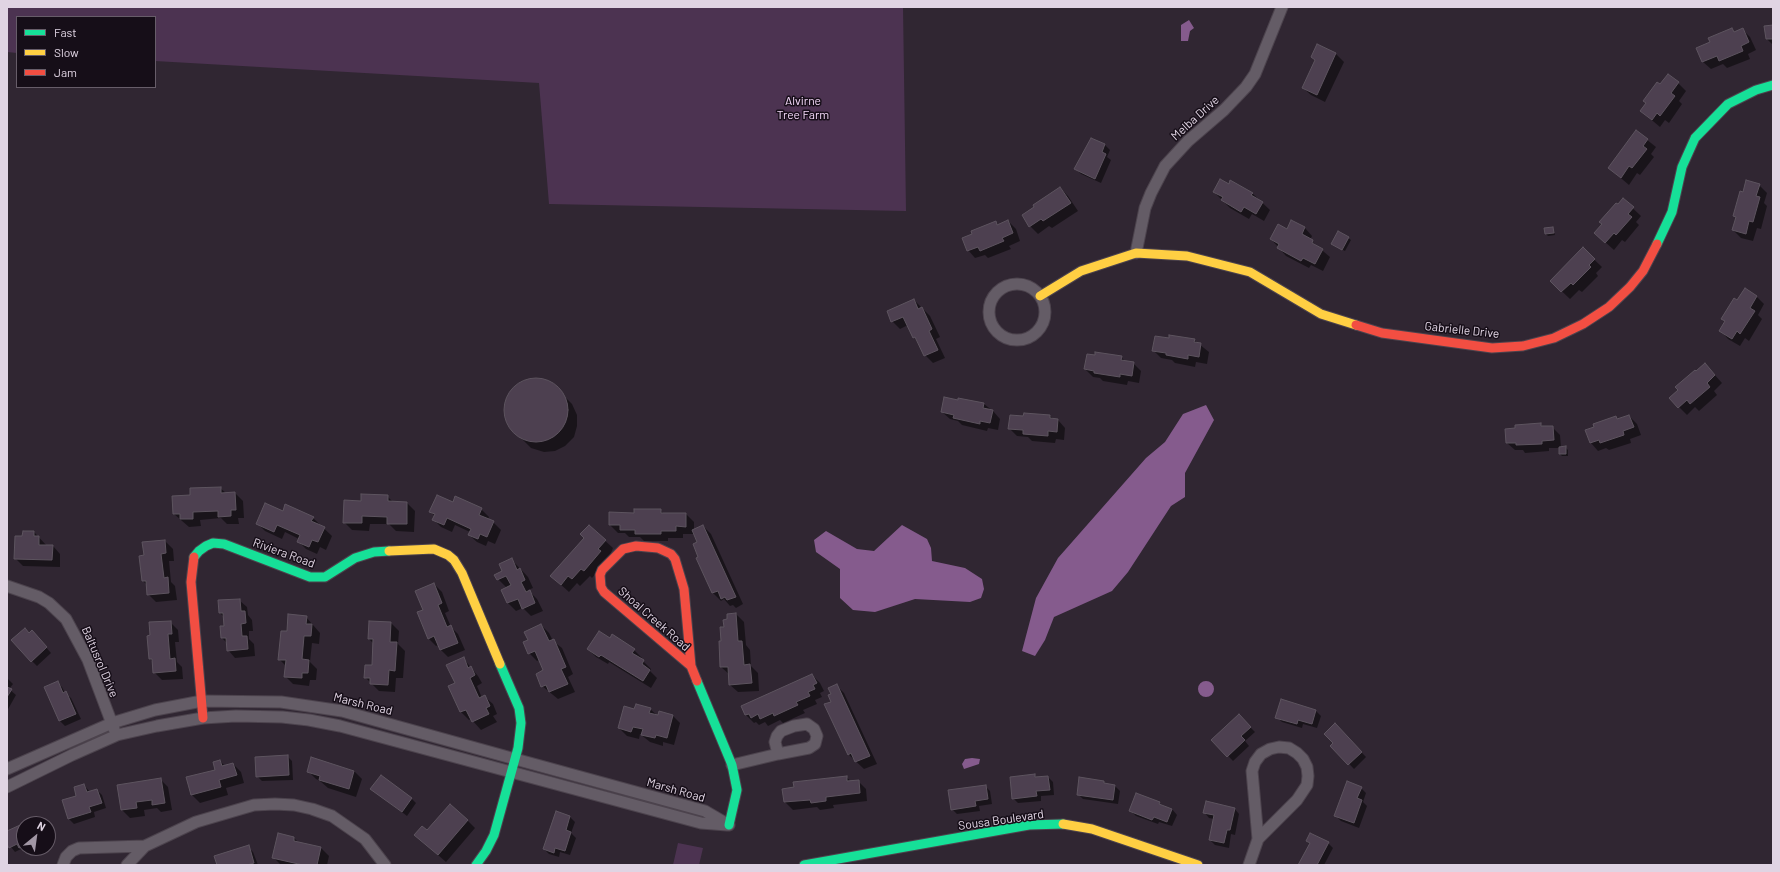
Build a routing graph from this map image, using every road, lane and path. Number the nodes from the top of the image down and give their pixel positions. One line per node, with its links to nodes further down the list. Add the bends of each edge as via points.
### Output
1 (1282, 7): 3 (street, Melba Drive, via 1255,74 1246,87 1188,141 1166,166 1145,208)
2 (1773, 85): 3 (street, Gabrielle Drive, via 1756,90 1728,104 1695,138 1682,166 1676,198 1666,228 1651,258 1630,287 1597,316 1569,332 1546,340 1523,346 1492,348 1382,333 1321,314 1250,272 1235,267 1187,256)
3 (1136, 253): 4 (street, Gabrielle Drive, via 1081,271)
4 (1040, 296): 4 (street, via 1046,313 1041,327 1032,337 1023,340 1009,339 997,332 989,316 989,307 992,298 999,291 1006,286 1025,285)
5 (7, 586): 9 (street, Baltusrol Drive, via 39,597 66,619 88,660)
6 (691, 666): 6 (street, Shoal Creek Road, via 604,592 600,581 602,570 623,549 636,546 658,548 670,554 678,564 684,589); 13 (street, Shoal Creek Road)
7 (202, 701): 8 (street, Riviera Road); 9 (street, Marsh Road); 12 (street, Marsh Road, via 281,702 342,711); 12 (street, Riviera Road, via 191,582 194,558 206,546 213,543 224,544 310,577 325,577 364,554 434,549 448,555 458,566 519,708 521,735)
8 (204, 718): 10 (street); 15 (street, via 236,716 309,720)
9 (112, 722): 10 (street, Baltusrol Drive); 14 (street, Marsh Road)
10 (117, 735): 16 (street)
11 (778, 754): 13 (street)
12 (515, 759): 15 (street, Riviera Road); 17 (street, Marsh Road, via 705,811)
13 (732, 765): 17 (street, Shoal Creek Road, via 737,790)
14 (7, 769)
15 (511, 772): 17 (street, via 701,823); 23 (street, Riviera Road, via 494,836)
16 (7, 787)
17 (730, 825)
18 (1258, 839): 18 (street, via 1297,800 1307,785 1307,767 1297,752 1289,748 1270,749 1255,762 1252,771); 26 (street)
19 (145, 846): 20 (street, via 79,848 69,854); 21 (street); 22 (street, via 196,822 234,810 254,805 294,805 332,816 348,826 365,839)
20 (63, 865)
21 (127, 865)
22 (385, 865)
23 (476, 865)
24 (804, 865): 25 (street, Sousa Boulevard, via 1029,826 1061,824 1092,829)
25 (1198, 865)
26 (1249, 865)

